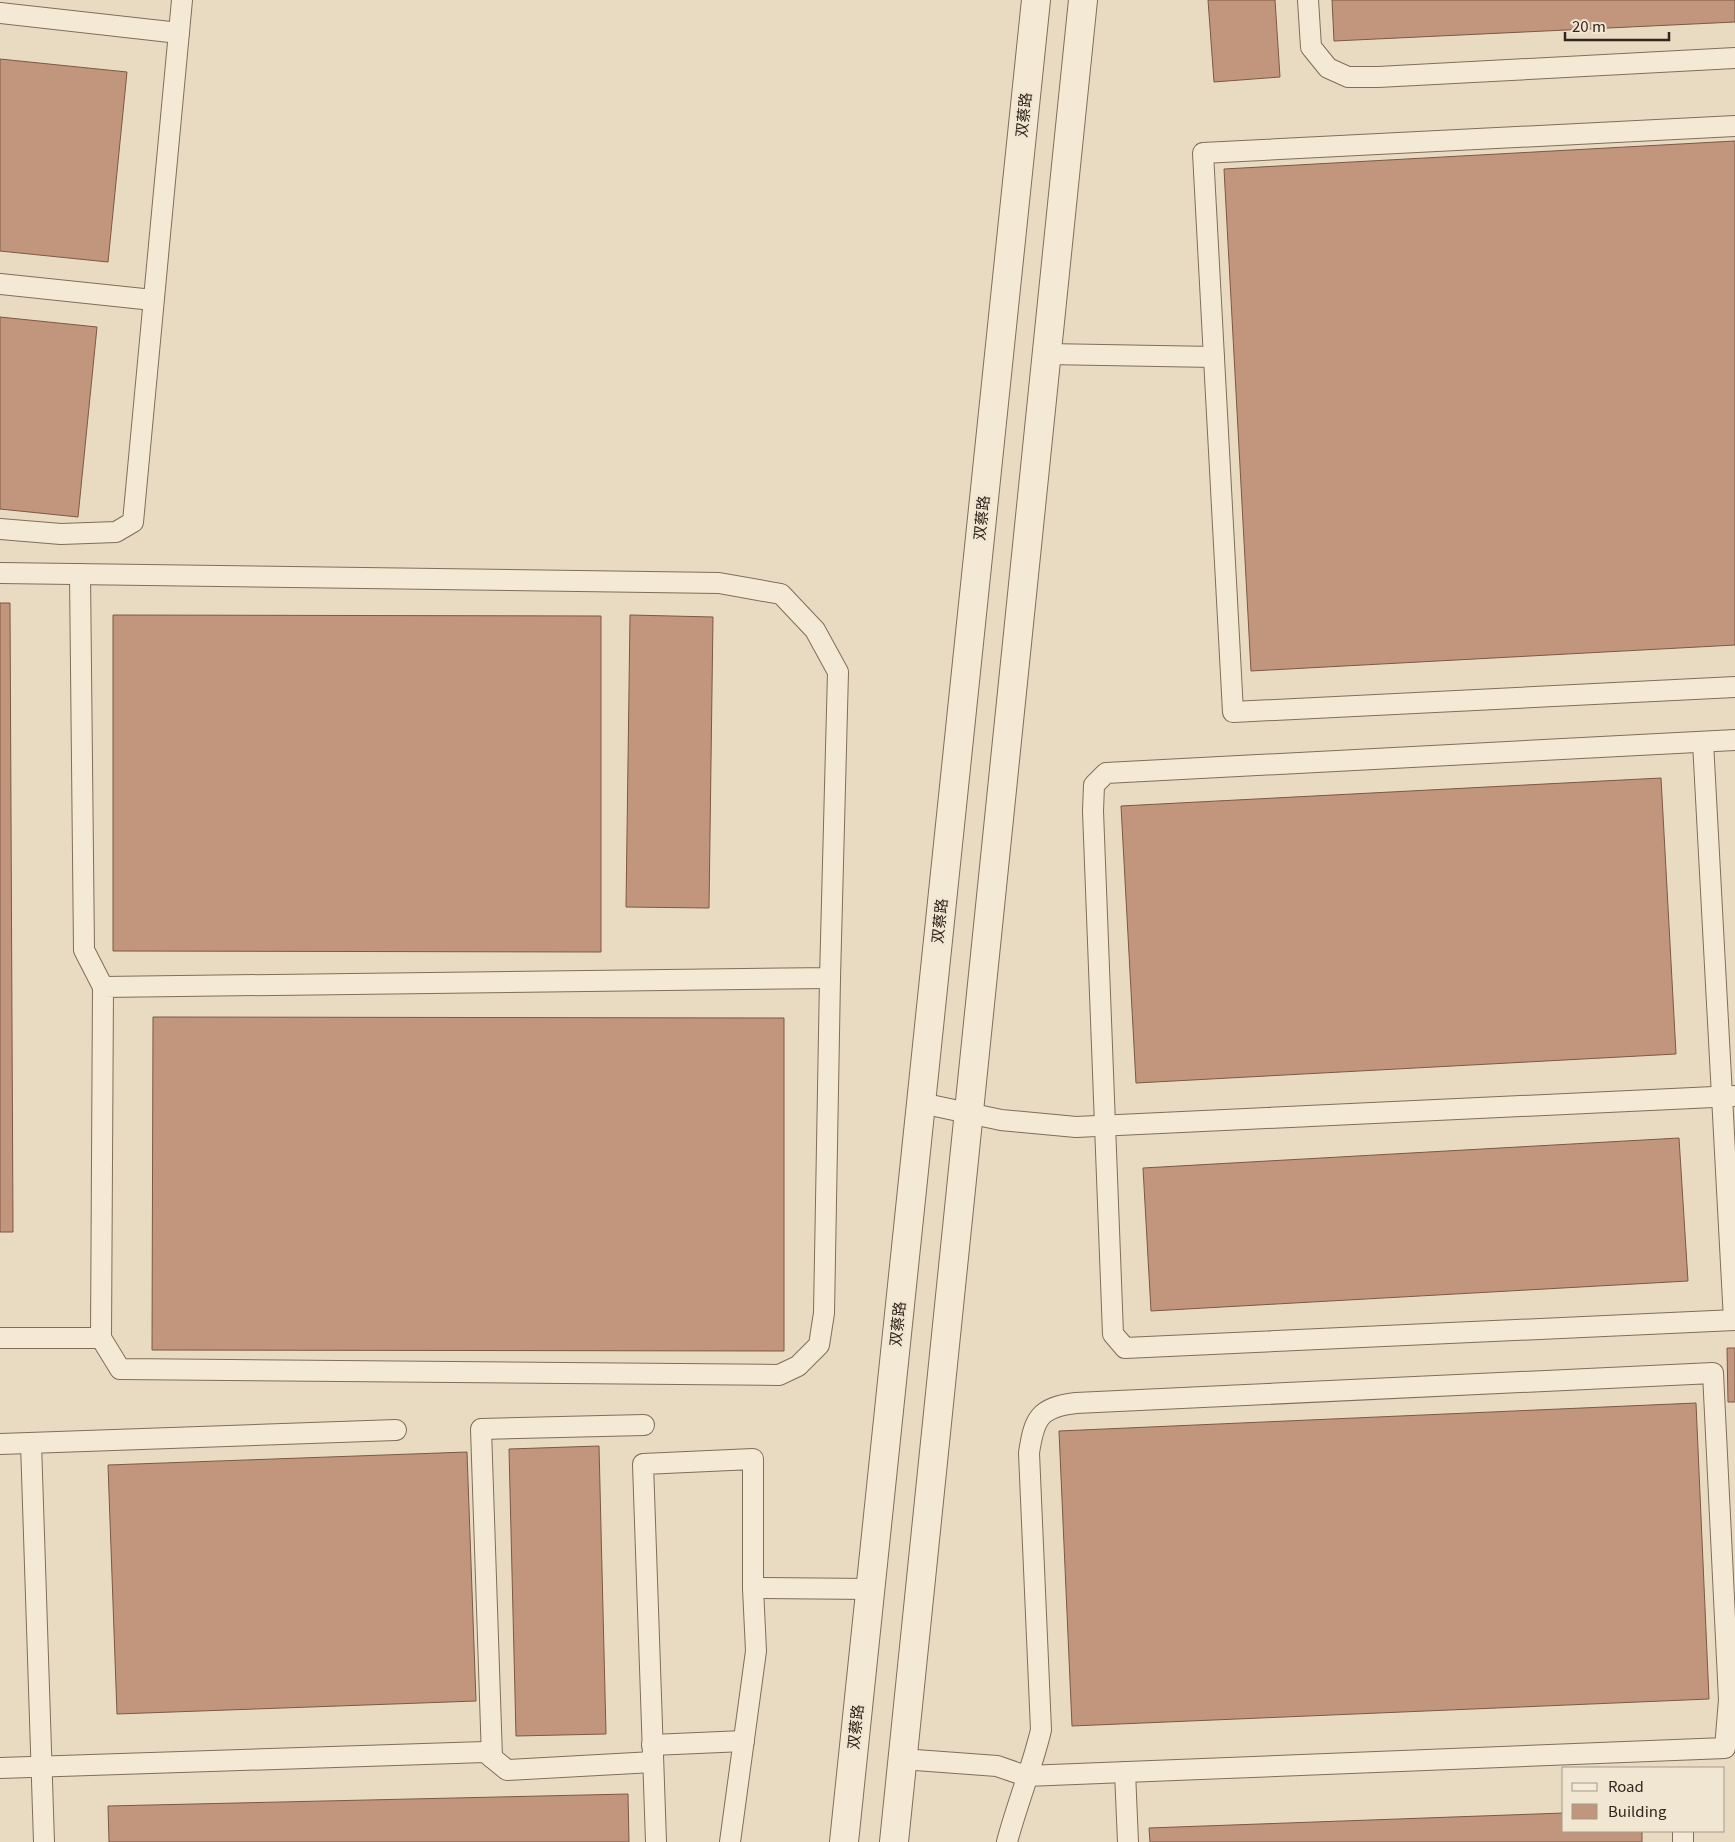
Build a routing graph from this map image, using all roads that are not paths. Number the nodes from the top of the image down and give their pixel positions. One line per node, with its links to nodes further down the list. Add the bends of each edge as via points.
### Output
1 (182, 0): 6 (lane)
2 (1036, 0): 22 (street, 双蔡路)
3 (1083, 0): 11 (street)
4 (1308, 0): 7 (lane, via 1311,47 1328,68 1348,77)
5 (0, 13): 6 (lane)
6 (179, 33): 10 (lane)
7 (1735, 58)
8 (1735, 126): 12 (lane, via 1203,152)
9 (0, 284): 10 (lane)
10 (154, 300): 13 (lane, via 133,522 116,532 61,534)
11 (1047, 354): 12 (lane); 23 (street)
12 (1214, 357): 16 (lane, via 1234,712)
13 (0, 529)
14 (0, 573): 15 (lane)
15 (80, 574): 19 (lane, via 719,583 781,594 815,630 838,672); 20 (lane, via 84,950)
16 (1735, 687)
17 (1735, 740): 18 (lane)
18 (1703, 742): 21 (lane); 24 (lane, via 1106,773 1094,784 1093,811)
19 (830, 978): 20 (lane); 27 (lane, via 824,1313 819,1345 798,1366 779,1375 120,1369)
20 (103, 987): 27 (lane)
21 (1728, 1097): 24 (lane); 25 (lane)
22 (921, 1103): 23 (lane); 33 (street, 双蔡路)
23 (969, 1113): 24 (lane, via 1032,1124 1076,1128); 37 (street)
24 (1105, 1126): 25 (lane, via 1113,1334 1125,1348)
25 (1735, 1320)
26 (0, 1338): 27 (lane)
27 (101, 1338)
28 (644, 1425): 36 (lane, via 481,1429)
29 (396, 1430): 30 (lane)
30 (31, 1443): 31 (lane); 39 (lane)
31 (0, 1444)
32 (753, 1588): 33 (lane); 34 (lane, via 756,1652); 35 (lane, via 753,1458 643,1464)
33 (870, 1589): 46 (street, 双蔡路)
34 (744, 1741): 35 (lane); 45 (lane)
35 (653, 1754): 36 (lane, via 507,1770); 44 (lane)
36 (492, 1758): 39 (lane, via 486,1752)
37 (902, 1759): 42 (lane, via 997,1766); 47 (street)
38 (1680, 1759): 41 (lane); 42 (lane, via 1725,1748 1728,1724 1713,1372 1076,1403 1058,1405 1041,1414 1033,1429 1029,1453 1041,1730)
39 (41, 1767): 40 (lane); 43 (lane)
40 (0, 1768)
41 (1125, 1772): 42 (lane); 49 (lane)
42 (1026, 1776): 48 (lane)
43 (44, 1842)
44 (656, 1842)
45 (730, 1842)
46 (844, 1842)
47 (894, 1842)
48 (1007, 1842)
49 (1128, 1842)

